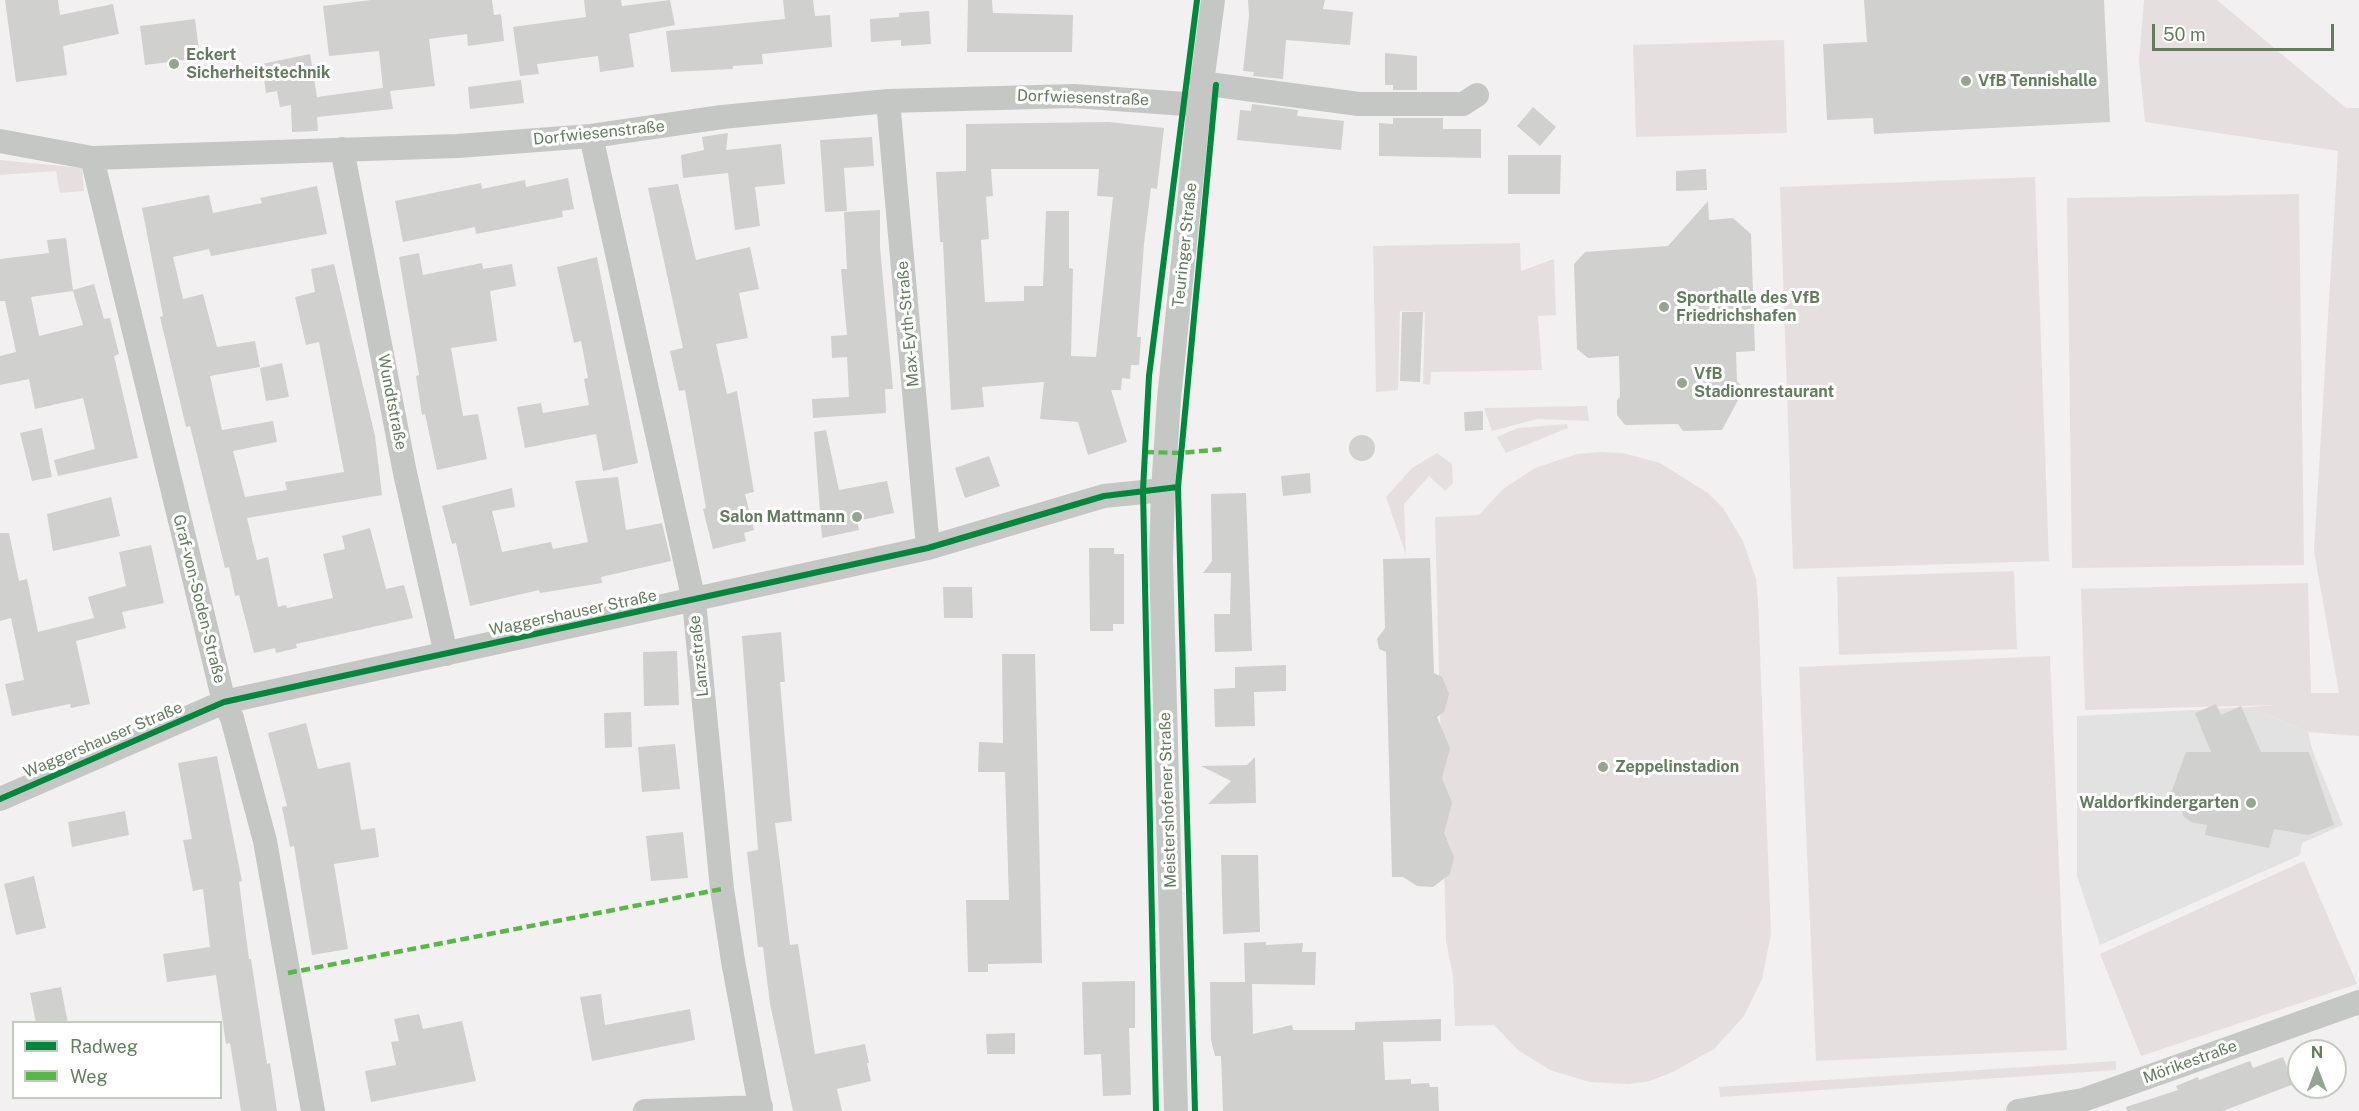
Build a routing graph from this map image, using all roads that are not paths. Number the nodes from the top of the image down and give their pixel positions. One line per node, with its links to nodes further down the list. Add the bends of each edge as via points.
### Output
1 (1213, 0): 2 (street, Teuringer Straße)
2 (1200, 94): 3 (street, Dorfwiesenstraße, via 1359,104 1463,104); 4 (street, Dorfwiesenstraße); 9 (street, Teuringer Straße)
3 (1477, 95)
4 (888, 101): 5 (street, Dorfwiesenstraße, via 722,117); 10 (street, Max-Eyth-Straße)
5 (591, 136): 7 (street, Dorfwiesenstraße, via 458,146); 11 (street, Lanzstraße)
6 (0, 141): 8 (street, Dorfwiesenstraße)
7 (342, 149): 8 (street, Dorfwiesenstraße); 12 (street, Wundtstraße, via 405,473)
8 (92, 158): 13 (street, Graf-von-Soden-Straße)
9 (1163, 490): 10 (street, Waggershauser Straße, via 1104,496); 19 (street, Meistershofener Straße, via 1161,558)
10 (927, 548): 11 (street, Waggershauser Straße)
11 (694, 601): 12 (street, Waggershauser Straße); 16 (street, Lanzstraße, via 722,889)
12 (446, 654): 13 (street, Waggershauser Straße)
13 (224, 702): 14 (street, Waggershauser Straße); 17 (street, Graf-von-Soden-Straße, via 265,841)
14 (0, 799)
15 (2359, 1002): 20 (street, Mörikestraße, via 2083,1100)
16 (761, 1109): 18 (street)
17 (313, 1111)
18 (645, 1111)
19 (1176, 1111)
20 (2018, 1111)

